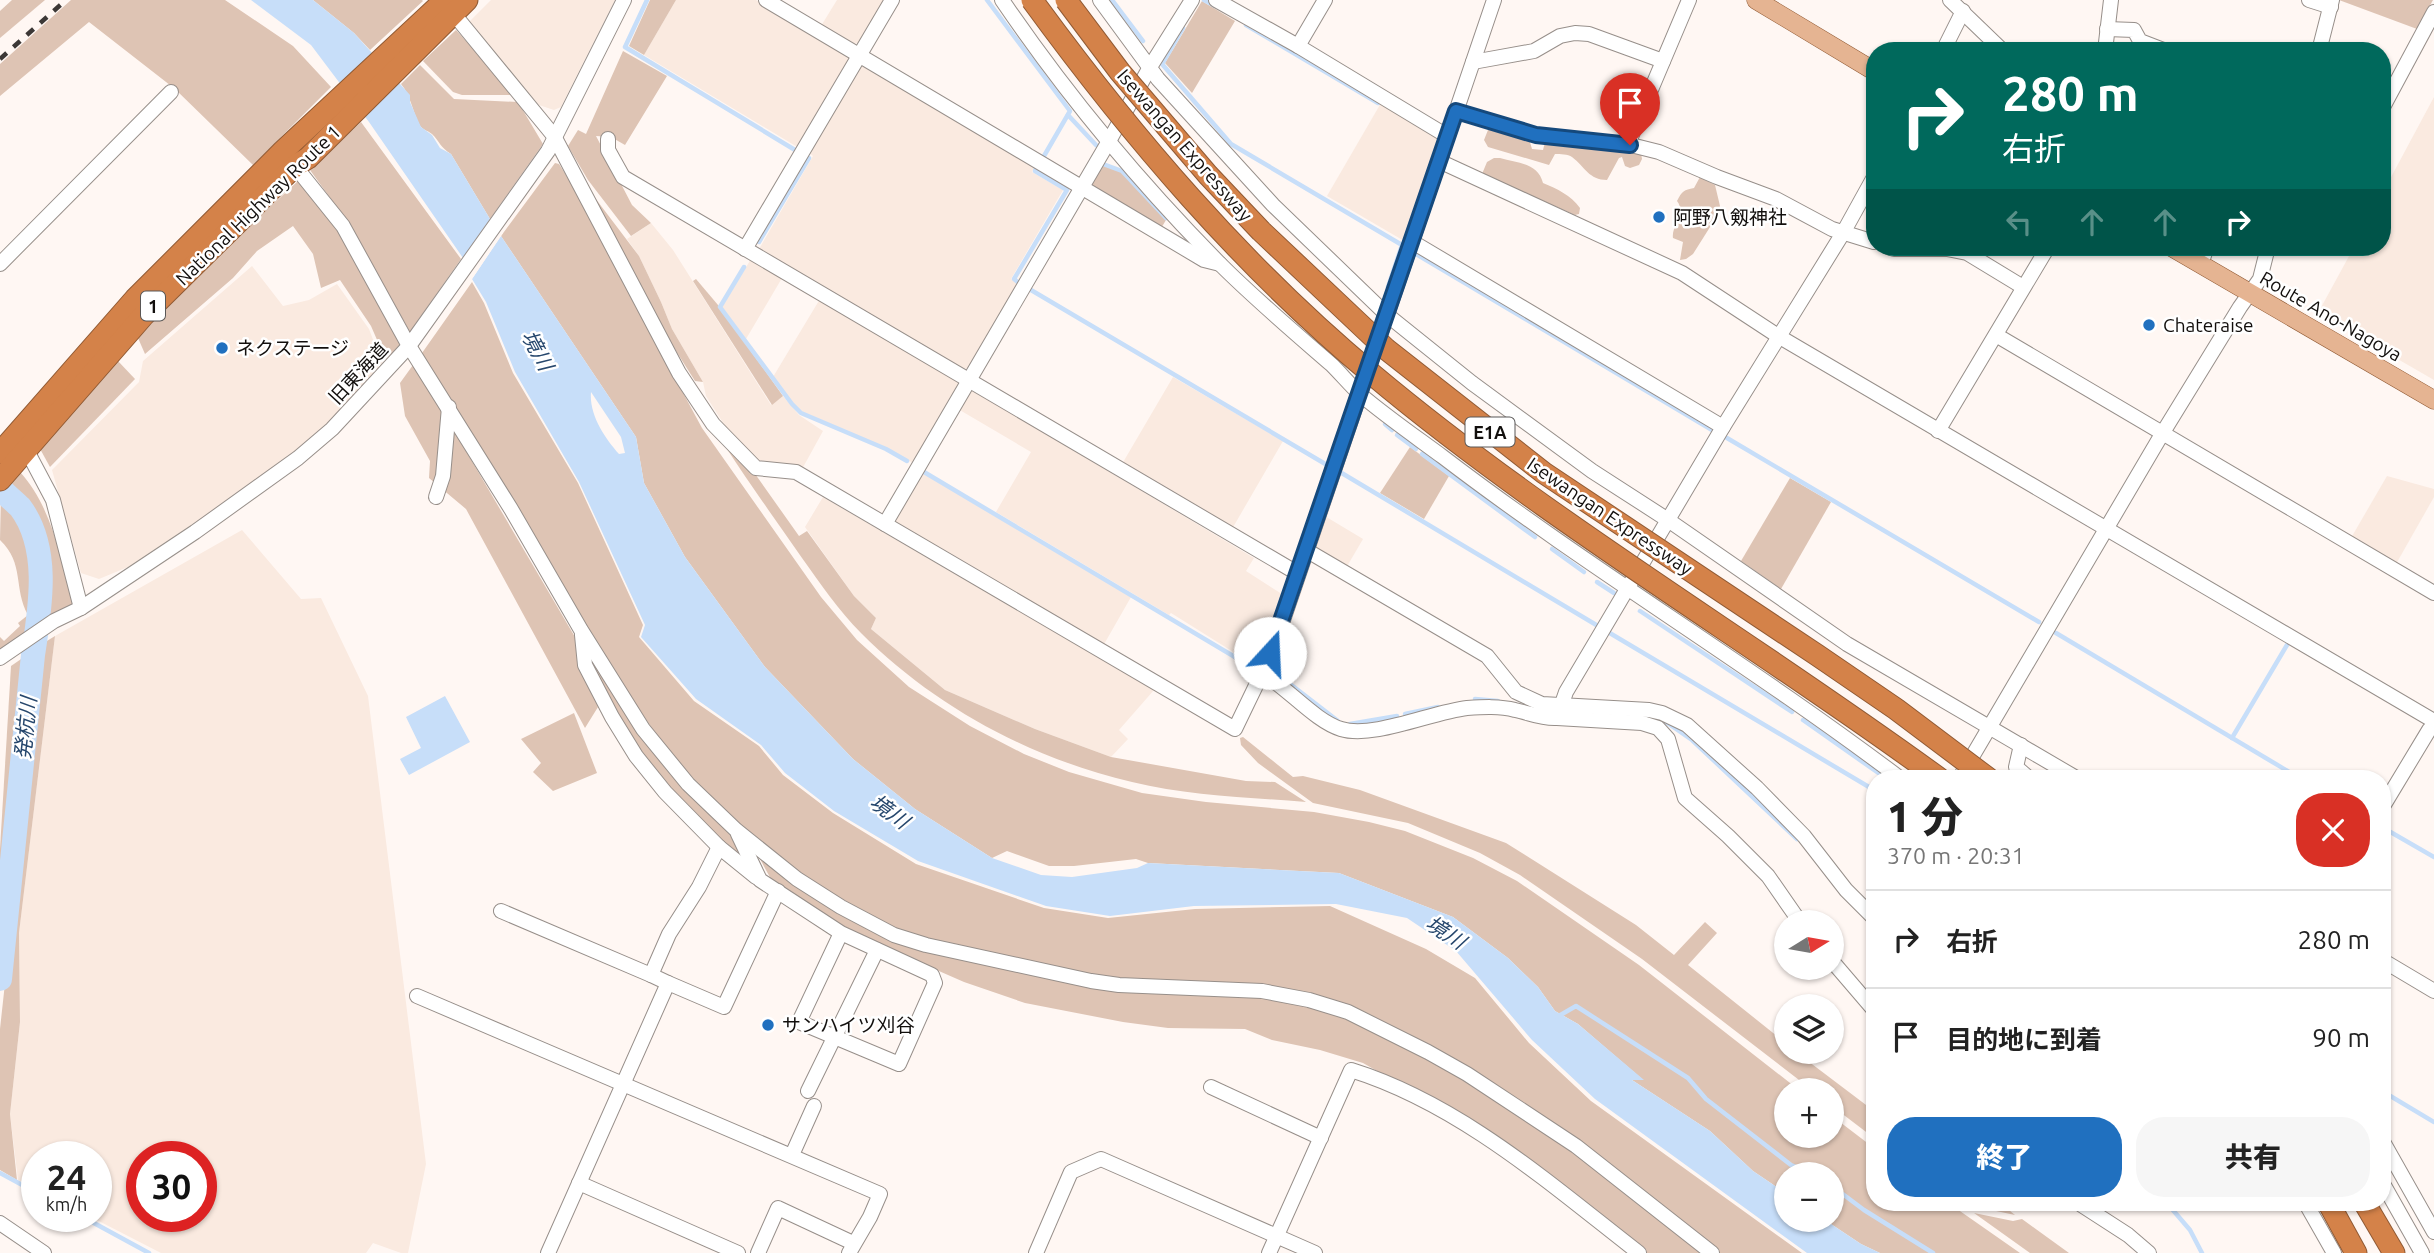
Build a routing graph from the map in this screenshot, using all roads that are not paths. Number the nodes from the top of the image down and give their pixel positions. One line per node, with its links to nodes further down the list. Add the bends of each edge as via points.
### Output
1 (624, 0): 36 (street, 旧東海道)
2 (766, 0): 28 (street)
3 (892, 0): 28 (street)
4 (1002, 0): 39 (street)
5 (1032, 0): 89 (highway, Isewangan Expressway / E1A, bridge, via 1197,206 1267,279 1371,374 1507,481)
6 (1066, 0): 91 (highway, Isewangan Expressway / E1A, bridge, via 1208,175 1386,349 1544,473 1839,671)
7 (1100, 0): 32 (street)
8 (1192, 0): 32 (street)
9 (1216, 0): 27 (street)
10 (1325, 0): 27 (street)
11 (1494, 0): 30 (street)
12 (1689, 0): 29 (street)
13 (1756, 0): 31 (main road)
14 (1950, 0): 19 (street)
15 (2111, 0): 21 (street)
16 (2309, 0): 17 (street)
17 (2332, 3): 26 (street)
18 (447, 11): 36 (street); 41 (highway, National Highway Route 1 / 1)
19 (1964, 11): 22 (street); 23 (street)
20 (2434, 12): 34 (street)
21 (2108, 29): 24 (street); 25 (street, via 2134,30)
22 (1948, 42)
23 (1994, 42)
24 (2106, 42)
25 (2143, 42)
26 (2321, 42)
27 (1298, 46): 37 (street)
28 (859, 55): 43 (street); 48 (street)
29 (1663, 61): 30 (street, via 1575,33 1534,51); 40 (street)
30 (1473, 62): 35 (street)
31 (1866, 66)
32 (1150, 67): 39 (street); 59 (street, via 1273,205)
33 (171, 92): 54 (street)
34 (2391, 92)
35 (1456, 111): 37 (street); 40 (street, via 1536,135)
36 (554, 136): 62 (street, 旧東海道, via 548,151); 74 (street, via 679,373 713,424 756,468 796,472)
37 (1447, 136): 42 (street)
38 (608, 139): 48 (street, via 608,150 623,177)
39 (1109, 141): 43 (street); 55 (street)
40 (1628, 144): 45 (street, via 1776,199)
41 (295, 154): 62 (street); 70 (highway, National Highway Route 1 / 1); 71 (highway, National Highway Route 1 / 1, via 135,299)
42 (1439, 160): 47 (street); 61 (street, via 1682,273)
43 (1081, 188): 55 (street, via 1204,260); 63 (street)
44 (1866, 191): 45 (street)
45 (1843, 233): 46 (street); 61 (street)
46 (1866, 240)
47 (1411, 242): 59 (street); 67 (street)
48 (745, 248): 63 (street)
49 (1972, 256): 57 (street)
50 (2042, 256): 57 (street)
51 (2187, 256): 56 (main road, Route Ano-Nagoya)
52 (2204, 256): 56 (street)
53 (2266, 256): 58 (street, via 2260,279)
54 (0, 264)
55 (1220, 264): 64 (street)
56 (2201, 264): 58 (main road, Route Ano-Nagoya)
57 (2023, 287): 60 (street)
58 (2250, 293): 65 (main road, Route Ano-Nagoya); 69 (street)
59 (1386, 314): 64 (street); 73 (street, via 1592,471)
60 (1996, 335): 68 (street); 69 (street)
61 (1778, 336): 67 (street); 68 (street)
62 (412, 343): 66 (street); 80 (street, 旧東海道, via 298,458)
63 (967, 381): 74 (street); 77 (street)
64 (1361, 394): 76 (street); 78 (street)
65 (2434, 400)
66 (449, 407): 72 (street, via 443,476); 81 (street)
67 (1723, 427): 73 (street)
68 (1938, 431): 75 (street)
69 (2162, 434): 75 (street); 79 (street)
70 (26, 449): 71 (highway, National Highway Route 1 / 1); 80 (street, via 53,499)
71 (4, 467)
72 (436, 497)
73 (1668, 520): 78 (street); 86 (street, via 1847,644)
74 (886, 524): 83 (street, via 1235,729)
75 (2105, 529): 85 (street); 86 (street)
76 (1307, 550): 77 (street); 84 (street, via 1487,656 1516,692)
77 (1297, 573): 83 (street)
78 (1627, 590): 84 (street); 88 (street)
79 (2434, 593)
80 (81, 608): 82 (street, 旧東海道)
81 (581, 630): 95 (street, via 643,729 688,784); 96 (street, via 585,666 636,755)
82 (0, 657)
83 (1262, 673): 84 (street, via 1341,730 1361,732 1464,709 1515,709 1546,718)
84 (1558, 712): 99 (street, via 1658,728 1668,739 1685,799 1768,876); 100 (street, via 1637,708 1687,725 1804,836)
85 (2434, 723): 94 (street)
86 (1989, 728): 87 (street); 90 (street)
87 (2021, 745): 92 (street, via 2016,766); 93 (street)
88 (1889, 770)
89 (1927, 770)
90 (1964, 770)
91 (1976, 770)
92 (2020, 770)
93 (2063, 770)
94 (2391, 793)
95 (736, 830): 97 (street); 137 (street, via 841,907 894,935 926,945 1091,981 1262,991 1348,1012 1467,1074 1576,1146)
96 (719, 847): 97 (street); 105 (street)
97 (760, 880): 98 (street)
98 (778, 891): 102 (street); 107 (street, via 724,1007)
99 (1792, 910)
100 (1866, 910)
101 (501, 911): 105 (street)
102 (841, 933): 103 (street); 111 (street, via 799,1022)
103 (877, 950): 111 (street); 111 (street, via 932,975 935,983 899,1064)
104 (2391, 965): 108 (street)
105 (651, 975): 107 (street)
106 (1844, 975): 110 (street)
107 (668, 983): 112 (street)
108 (2434, 991)
109 (417, 996): 112 (street)
110 (1866, 1001)
111 (834, 1038): 114 (street)
112 (624, 1083): 117 (street); 119 (street)
113 (1211, 1087): 116 (street)
114 (808, 1091)
115 (814, 1107): 117 (street)
116 (1321, 1138): 127 (street); 136 (street, via 1351,1070 1380,1079 1513,1156)
117 (792, 1155): 128 (street, via 880,1194)
118 (2391, 1156): 126 (street)
119 (579, 1183): 130 (street); 131 (street)
120 (2391, 1198): 142 (street)
121 (2090, 1211): 138 (street)
122 (2310, 1211): 139 (street)
123 (2333, 1211): 140 (highway)
124 (2369, 1211): 141 (highway)
125 (0, 1223): 129 (street)
126 (2434, 1232)
127 (1276, 1237): 133 (street, via 1101,1159 1071,1172); 134 (street); 135 (street)
128 (851, 1248): 132 (street, via 778,1209)
129 (44, 1253)
130 (548, 1253)
131 (738, 1253)
132 (758, 1253)
133 (1036, 1253)
134 (1269, 1253)
135 (1315, 1253)
136 (1639, 1253)
137 (1712, 1253)
138 (2149, 1253)
139 (2334, 1253)
140 (2356, 1253)
141 (2394, 1253)
142 (2422, 1253)

